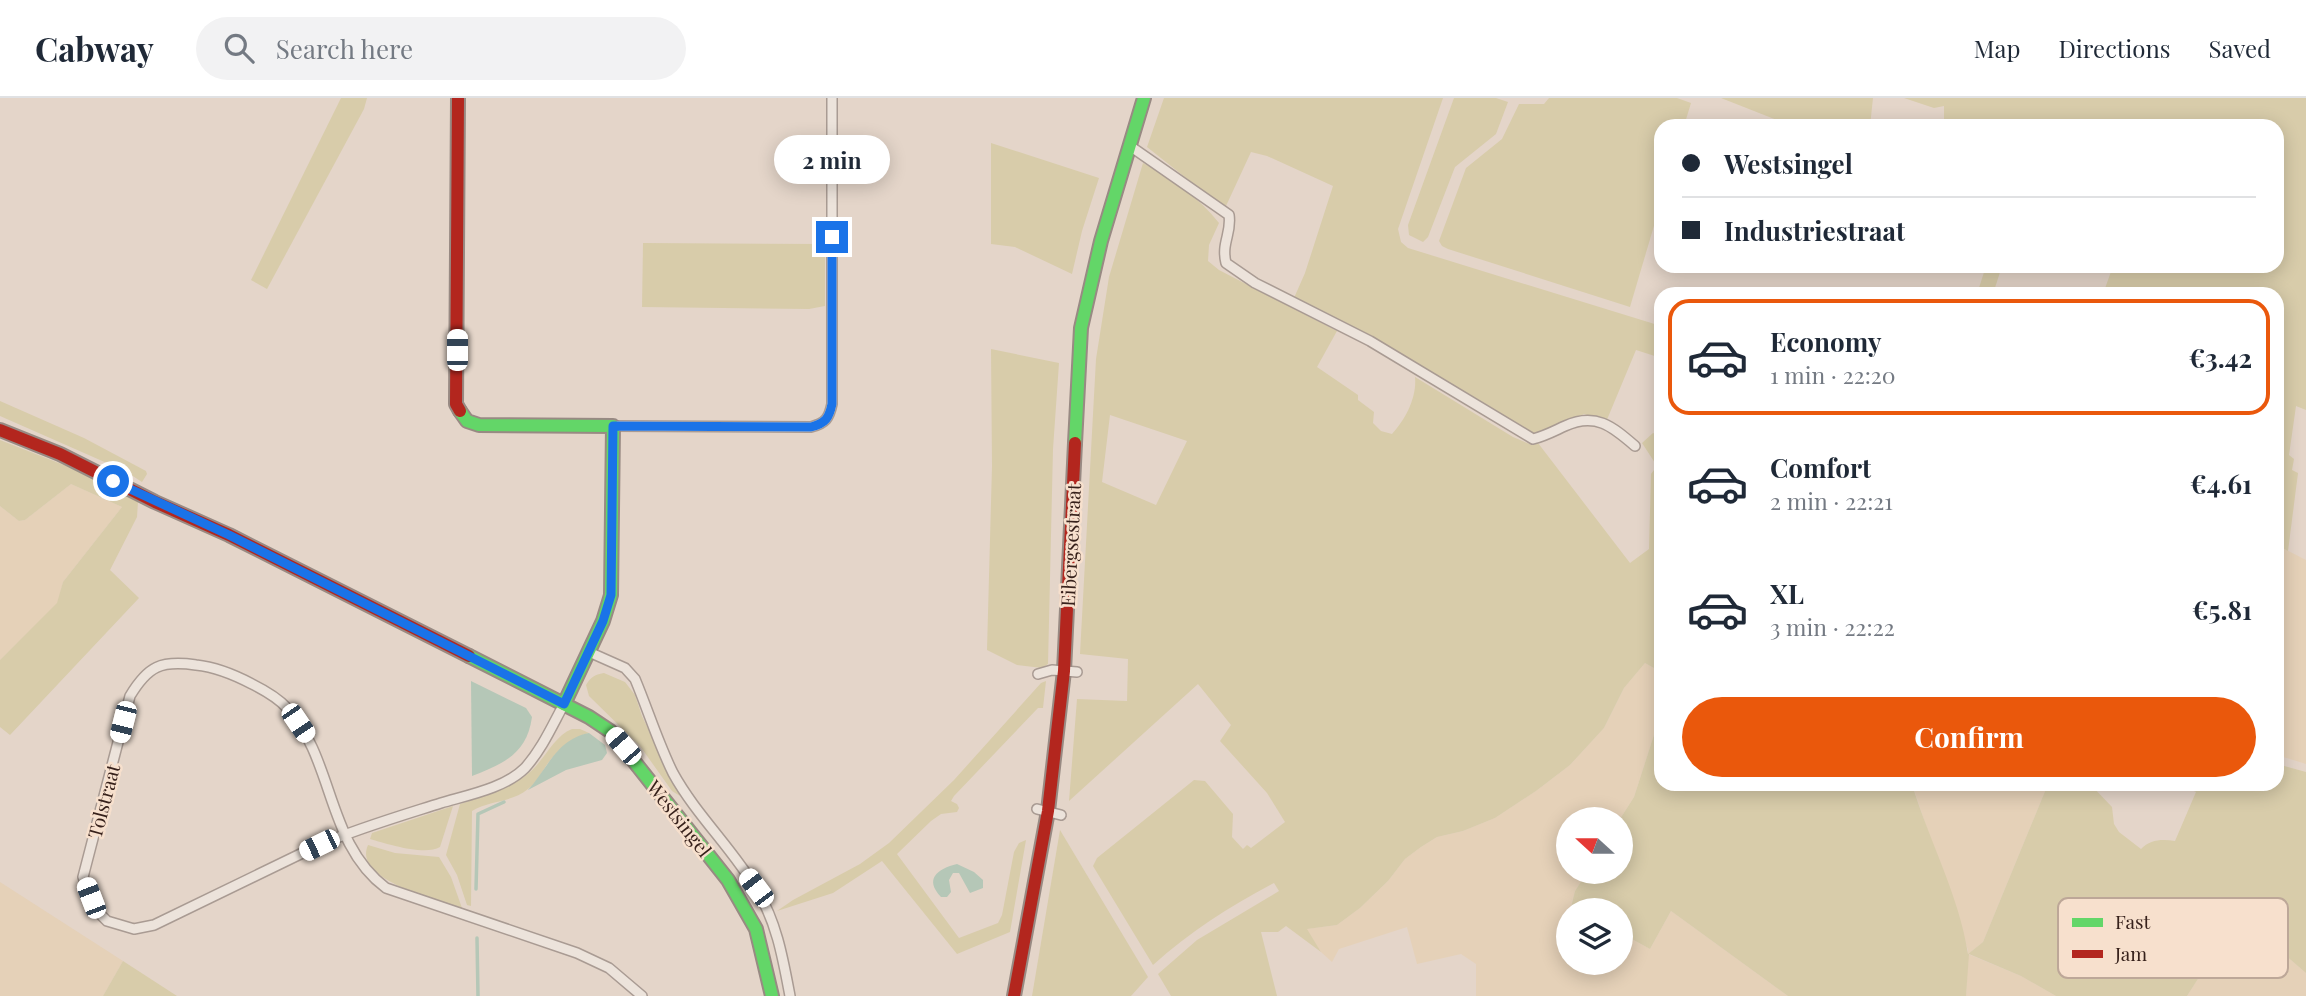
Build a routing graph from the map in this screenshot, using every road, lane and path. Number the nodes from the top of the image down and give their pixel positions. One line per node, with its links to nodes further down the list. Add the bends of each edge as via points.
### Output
1 (458, 98): 5 (main road, via 456,404 462,417 469,424)
2 (832, 98): 5 (street, via 832,404 828,418 811,427)
3 (1144, 98): 4 (main road, Eibergsestraat)
4 (1130, 146): 7 (street, via 1229,215 1223,251 1226,263 1255,283 1370,341 1534,439 1584,419 1601,422); 9 (main road, Eibergsestraat, via 1107,215 1082,328)
5 (613, 426): 8 (main road, via 611,595)
6 (0, 430): 11 (main road, Westsingel, via 229,535)
7 (1635, 446)
8 (590, 652): 11 (main road); 15 (street, Westsingel, via 625,668 635,679 674,774 767,907 779,938)
9 (1070, 671): 10 (street); 16 (main road, Eibergsestraat)
10 (1038, 674)
11 (564, 704): 12 (street, Tolstraat, via 524,769 508,780); 14 (main road, Westsingel, via 610,732 728,880 756,929)
12 (344, 834): 12 (street, Tolstraat, via 154,925 134,929 107,921 99,913 83,877 130,696 142,677 174,663 209,666 267,692 286,707 309,740); 13 (street, Tolstraat, via 353,853 386,888 585,957 609,968)
13 (642, 996)
14 (772, 996)
15 (790, 996)
16 (1014, 996)

